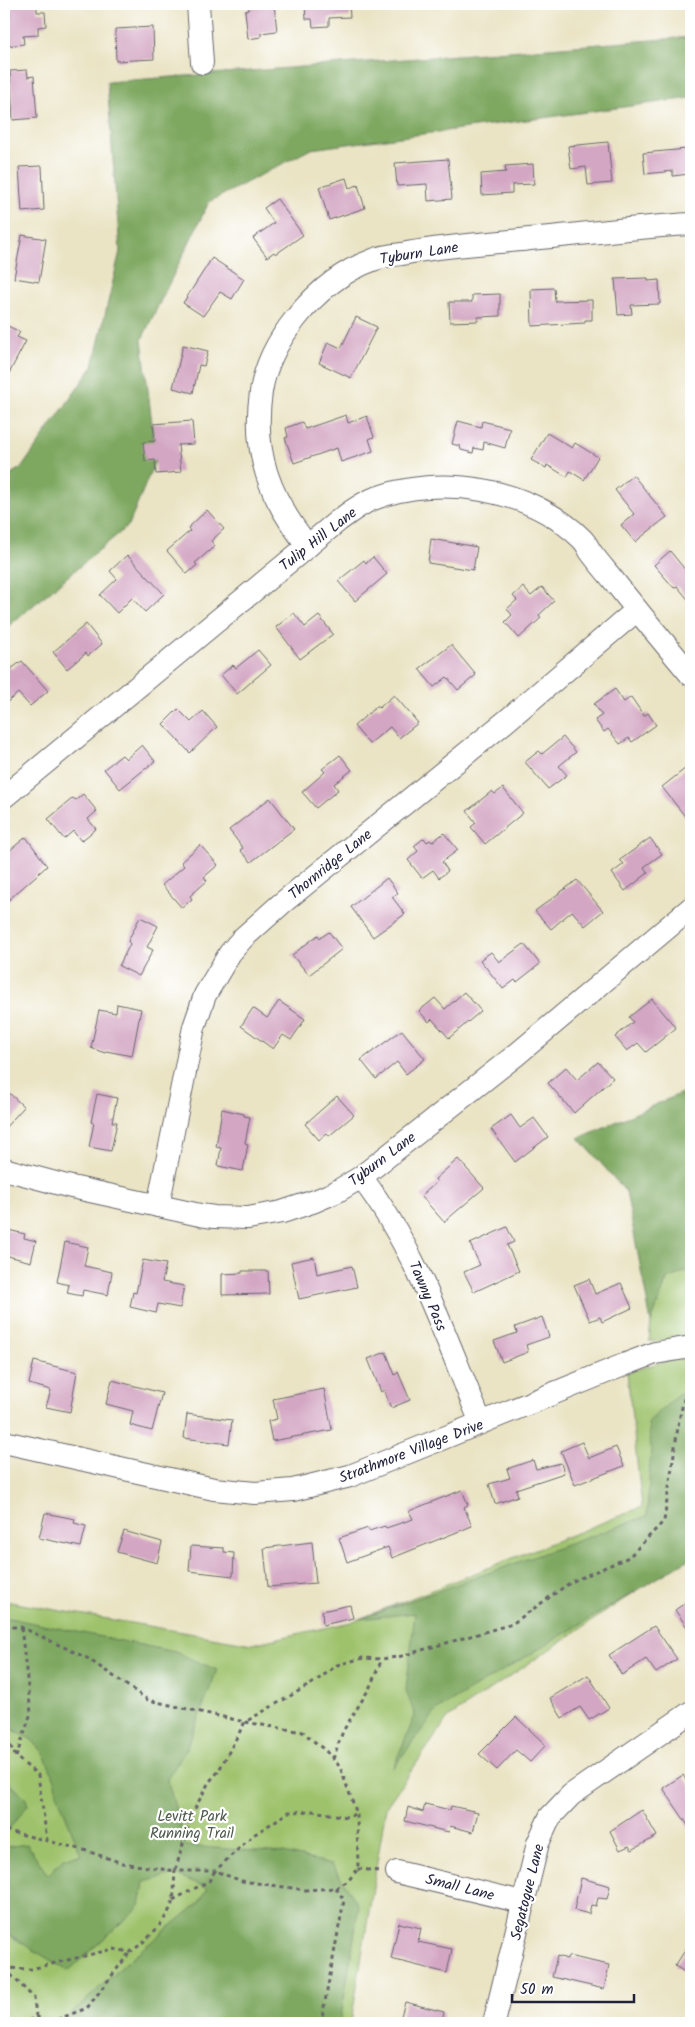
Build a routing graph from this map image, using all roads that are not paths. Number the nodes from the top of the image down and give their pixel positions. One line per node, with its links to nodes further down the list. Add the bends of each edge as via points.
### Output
1 (198, 4): 2 (street)
2 (202, 63)
3 (691, 224): 4 (street, Tyburn Lane, via 429,248 374,259 328,285 287,329 263,378 260,400 258,440 263,463 288,522)
4 (308, 546): 5 (street, Tulip Hill Lane, via 355,508 393,493 442,486 494,493 550,514 584,540); 7 (street, Tulip Hill Lane)
5 (637, 610): 6 (street, Tulip Hill Lane); 11 (street, Thornridge Lane, via 288,898 230,953 205,995 194,1027)
6 (691, 675)
7 (4, 797)
8 (691, 908): 10 (street, Tyburn Lane, via 516,1055)
9 (4, 1169): 11 (street, Tyburn Lane)
10 (361, 1177): 11 (street, Tyburn Lane, via 315,1201 282,1212 248,1218 214,1217); 13 (street, Tawny Pass, via 397,1229 416,1267)
11 (158, 1206)
12 (691, 1347): 13 (street, Strathmore Village Drive, via 655,1353)
13 (481, 1423): 14 (street, Strathmore Village Drive, via 350,1476 293,1490 255,1493 214,1489)
14 (4, 1442)
15 (691, 1712): 17 (street, Segatogue Lane, via 593,1778 550,1817 538,1843)
16 (398, 1872): 17 (street, Small Lane)
17 (522, 1902): 18 (street, Segatogue Lane)
18 (494, 2023)

